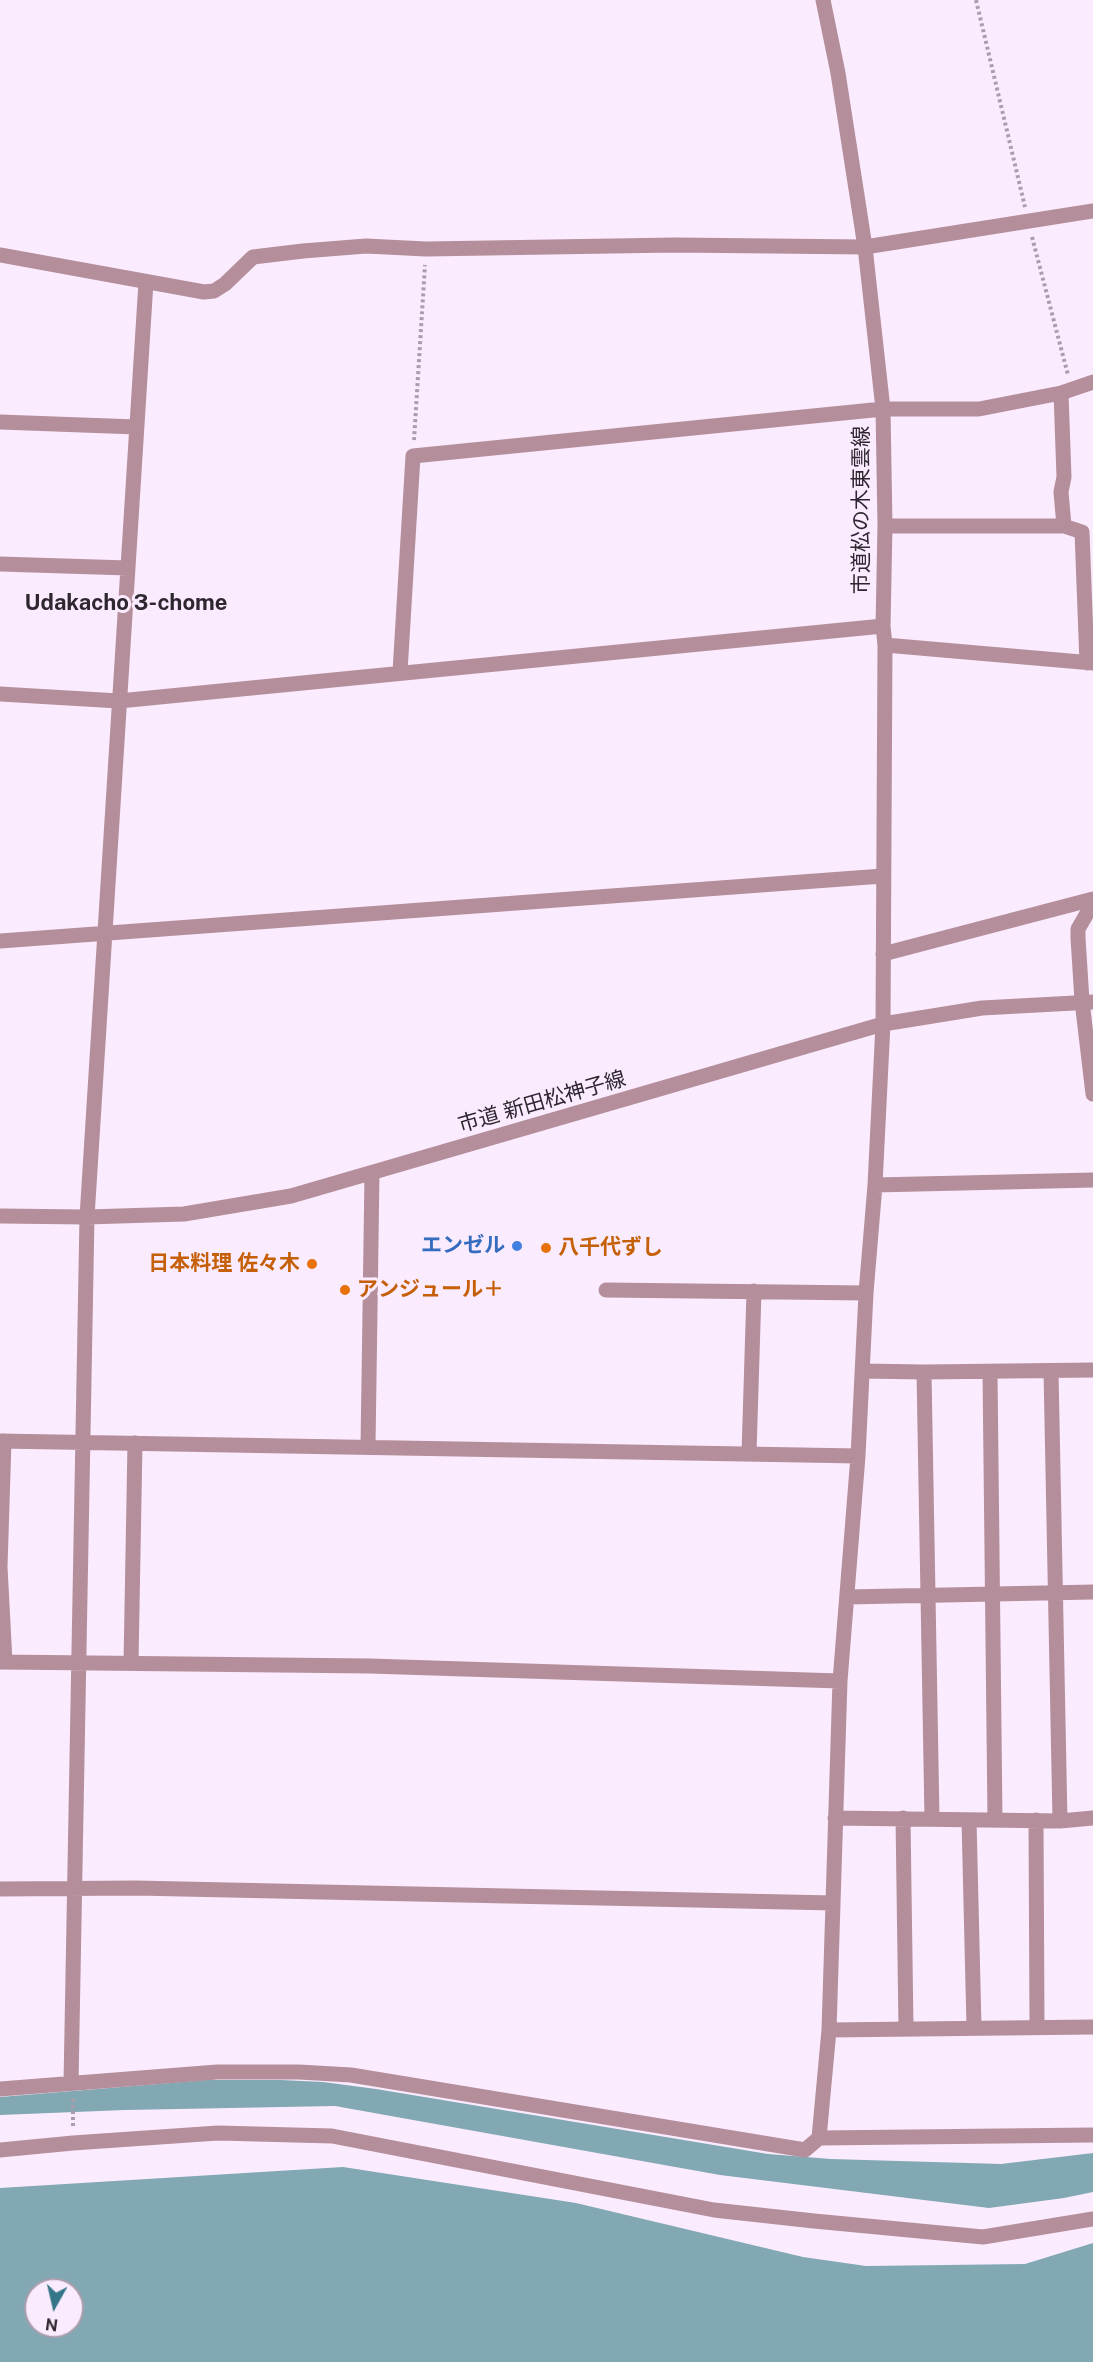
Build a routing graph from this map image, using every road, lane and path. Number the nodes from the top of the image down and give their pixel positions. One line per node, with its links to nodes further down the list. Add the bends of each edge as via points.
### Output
1 (823, 0): 5 (street, 市道松の木東雲線)
2 (976, 0): 4 (path)
3 (1093, 211): 4 (street)
4 (1028, 221): 5 (street); 10 (path)
5 (866, 247): 6 (street); 11 (street, 市道松の木東雲線)
6 (426, 249): 8 (street, via 366,246 253,257 214,291); 14 (path)
7 (0, 255): 8 (street)
8 (146, 282): 13 (street)
9 (1093, 382): 10 (street)
10 (1066, 391): 11 (street, via 979,409); 16 (street, via 1061,492)
11 (883, 409): 14 (street); 15 (street, 市道松の木東雲線)
12 (0, 422): 13 (street)
13 (137, 427): 19 (street)
14 (413, 456): 23 (street)
15 (885, 526): 16 (street); 20 (street, 市道松の木東雲線)
16 (1064, 526): 17 (street)
17 (1087, 532): 22 (street)
18 (0, 564): 19 (street)
19 (128, 568): 25 (street)
20 (883, 626): 21 (street, 市道松の木東雲線); 23 (street)
21 (885, 645): 22 (street); 26 (street, 市道松の木東雲線)
22 (1090, 663)
23 (400, 672): 25 (street)
24 (0, 694): 25 (street)
25 (119, 701): 28 (street)
26 (883, 876): 28 (street); 30 (street, 市道松の木東雲線)
27 (1093, 901): 30 (street); 31 (street, via 1078,929)
28 (105, 933): 29 (street); 38 (street)
29 (0, 941)
30 (883, 954): 32 (street, 市道松の木東雲線)
31 (1088, 1001): 32 (street, 市道 新田松神子線, via 982,1008); 33 (street)
32 (883, 1024): 34 (street, 市道 新田松神子線); 36 (street, 市道松の木東雲線)
33 (1093, 1094)
34 (372, 1173): 38 (street, 市道 新田松神子線, via 291,1196 184,1214); 50 (street)
35 (1093, 1180): 36 (street)
36 (875, 1185): 41 (street, 市道松の木東雲線)
37 (0, 1216): 38 (street, 市道 新田松神子線)
38 (87, 1217): 48 (street)
39 (606, 1290): 40 (street)
40 (754, 1291): 41 (street); 51 (street)
41 (866, 1293): 43 (street, 市道松の木東雲線)
42 (1093, 1370): 44 (street)
43 (864, 1371): 45 (street); 52 (street, 市道松の木東雲線)
44 (1052, 1371): 46 (street); 54 (street)
45 (924, 1372): 46 (street); 57 (street)
46 (990, 1372): 56 (street)
47 (2, 1441): 48 (street); 53 (street)
48 (82, 1443): 49 (street); 60 (street)
49 (135, 1443): 50 (street); 61 (street)
50 (368, 1448): 51 (street)
51 (749, 1454): 52 (street)
52 (858, 1456): 58 (street, 市道松の木東雲線)
53 (0, 1567): 59 (street)
54 (1055, 1592): 55 (street); 56 (street); 70 (street)
55 (1093, 1592)
56 (993, 1594): 57 (street); 68 (street)
57 (928, 1596): 58 (street); 66 (street)
58 (847, 1597): 62 (street, 市道松の木東雲線)
59 (2, 1662): 60 (street)
60 (79, 1662): 61 (street); 71 (street)
61 (131, 1663): 62 (street, via 370,1666)
62 (840, 1681): 63 (street, 市道松の木東雲線)
63 (835, 1818): 64 (street); 73 (street, 市道松の木東雲線)
64 (903, 1818): 66 (street); 77 (street)
65 (1093, 1818): 70 (street)
66 (932, 1819): 67 (street)
67 (969, 1820): 68 (street); 75 (street)
68 (995, 1820): 69 (street)
69 (1036, 1820): 70 (street); 74 (street)
70 (1060, 1821)
71 (75, 1887): 72 (street); 73 (street); 79 (street)
72 (0, 1889)
73 (833, 1903): 78 (street, 市道松の木東雲線)
74 (1037, 2026): 75 (street); 76 (street)
75 (974, 2027): 77 (street)
76 (1093, 2027)
77 (906, 2028): 78 (street)
78 (829, 2030): 83 (street, 市道松の木東雲線)
79 (72, 2086): 80 (street); 81 (path); 83 (street, via 217,2072 351,2075 804,2150)
80 (0, 2089)
81 (73, 2116)
82 (1093, 2135): 83 (street)
83 (819, 2138)
84 (0, 2151): 85 (street, via 218,2133 332,2136 714,2210 792,2219 983,2237)
85 (1093, 2219)

